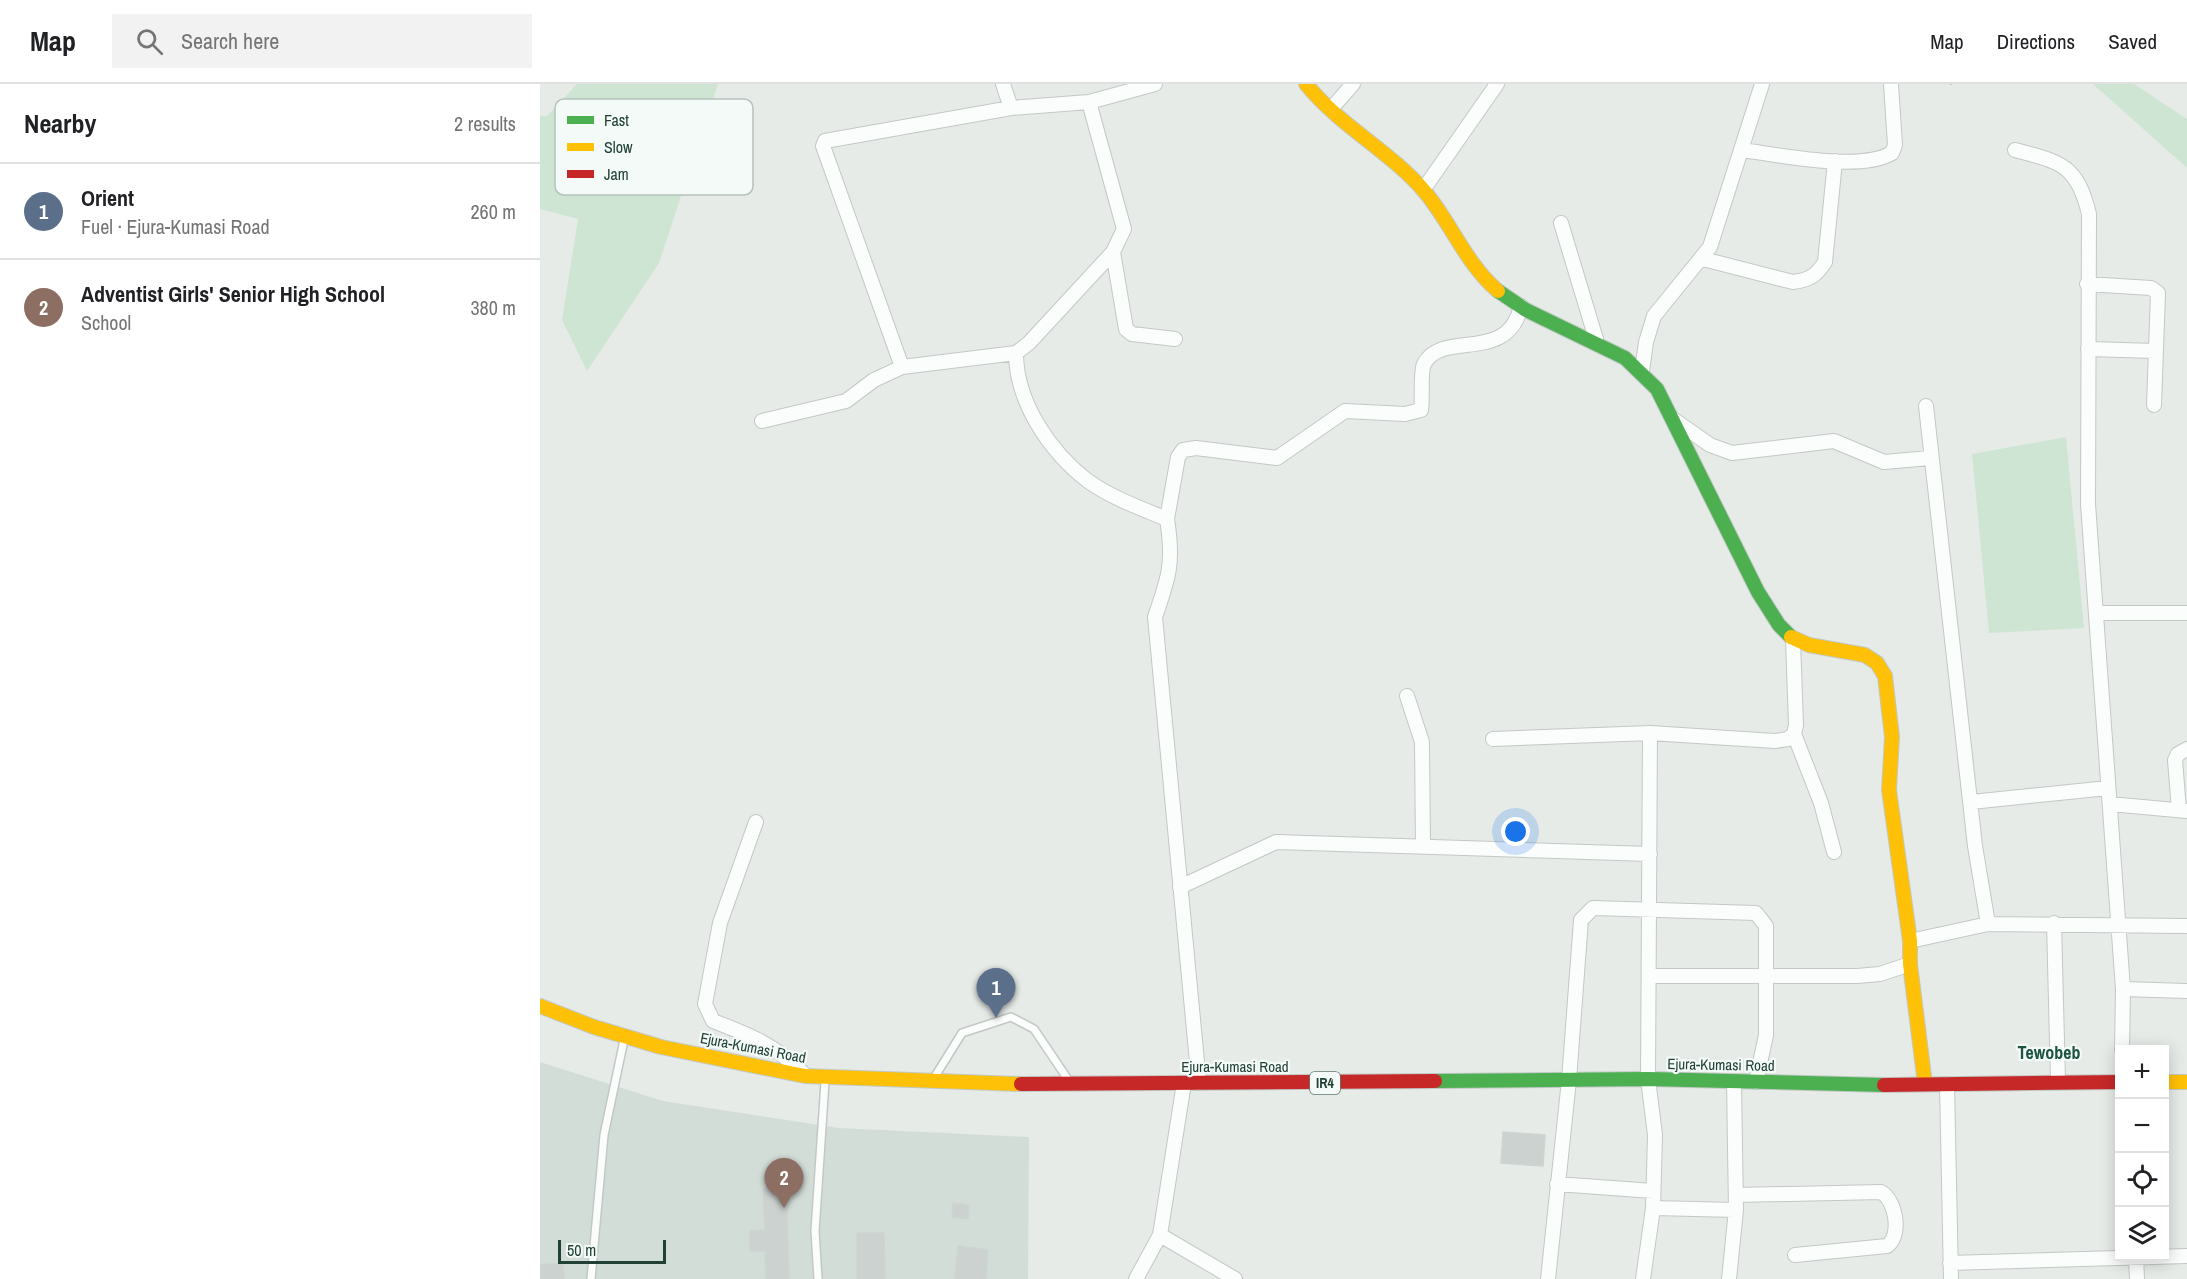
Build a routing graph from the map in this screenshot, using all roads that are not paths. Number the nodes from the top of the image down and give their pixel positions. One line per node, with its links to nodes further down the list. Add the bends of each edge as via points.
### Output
1 (1003, 84): 9 (street)
2 (1155, 84): 8 (street)
3 (1306, 84): 10 (main road)
4 (1353, 84): 10 (street)
5 (1497, 84): 14 (street)
6 (1762, 84): 11 (street)
7 (1890, 84): 13 (street, via 1895,145 1892,153 1882,159)
8 (1089, 102): 9 (street); 16 (street, via 1124,229)
9 (1011, 108): 25 (street, via 825,141 823,146)
10 (1331, 109): 14 (main road)
11 (1742, 150): 13 (street); 17 (street, via 1710,247)
12 (2015, 150): 18 (street, via 2068,168 2086,199)
13 (1835, 161): 17 (street, via 1825,262 1818,273 1807,281 1793,282)
14 (1423, 190): 19 (main road, via 1473,263 1506,298)
15 (1561, 224): 21 (street)
16 (1113, 252): 20 (street, via 1126,329 1132,334); 24 (street)
17 (1702, 259): 26 (street, via 1654,316)
18 (2088, 284): 22 (street); 23 (street, via 2156,291)
19 (1521, 306): 21 (main road, via 1547,321); 32 (street, via 1518,321 1506,335 1430,356 1423,366 1421,410 1404,414 1345,411 1277,458 1196,448 1183,450 1178,457)
20 (1175, 339)
21 (1596, 339): 26 (main road)
22 (2088, 350): 23 (street); 34 (street, via 2088,504)
23 (2156, 351): 27 (street)
24 (1016, 353): 25 (street); 32 (street, via 1027,407 1057,452 1088,481 1128,504)
25 (902, 367): 30 (street, via 873,380 846,401)
26 (1642, 371): 29 (main road, via 1657,389)
27 (2154, 405)
28 (1926, 406): 31 (street)
29 (1671, 418): 31 (street, via 1702,440 1732,453 1834,441 1884,462); 35 (main road, via 1767,606)
30 (762, 421)
31 (1930, 458): 42 (street)
32 (1167, 519): 49 (street, via 1172,548 1170,576 1155,617)
33 (2187, 613): 34 (street)
34 (2098, 614): 41 (street)
35 (1793, 640): 38 (street); 55 (main road, via 1868,656 1882,667 1892,737 1889,790)
36 (1407, 696): 46 (street, via 1422,742)
37 (1650, 733): 38 (street, via 1775,741); 39 (street); 48 (street)
38 (1794, 734): 47 (street, via 1821,803)
39 (1493, 739)
40 (2187, 750): 44 (street, via 2175,760)
41 (2108, 788): 42 (street); 43 (street)
42 (1971, 802): 52 (street)
43 (2110, 804): 44 (street); 54 (street)
44 (2183, 811)
45 (756, 822): 64 (street, via 720,923 705,1004 713,1021 777,1049)
46 (1423, 848): 48 (street); 49 (street, via 1276,842)
47 (1834, 852)
48 (1650, 854): 50 (street)
49 (1180, 887): 76 (street)
50 (1650, 910): 57 (street); 58 (street, via 1756,913 1766,926); 67 (street, via 1593,908 1581,920)
51 (2054, 923): 52 (street); 54 (street); 68 (street)
52 (1988, 924): 55 (street)
53 (2187, 926): 54 (street)
54 (2117, 927): 59 (street)
55 (1910, 941): 56 (main road)
56 (1910, 964): 58 (street, via 1880,974); 77 (main road)
57 (1649, 976): 58 (street); 66 (street)
58 (1766, 976): 71 (street, via 1766,1035)
59 (2123, 989): 60 (street); 63 (street)
60 (2187, 991)
61 (540, 1006): 62 (main road, Ejura-Kumasi Road / IR4)
62 (625, 1037): 64 (main road, Ejura-Kumasi Road / IR4); 92 (lane, via 604,1135)
63 (2122, 1045)
64 (805, 1076): 65 (main road, Ejura-Kumasi Road / IR4)
65 (826, 1076): 69 (main road, Ejura-Kumasi Road / IR4); 93 (lane, via 816,1217)
66 (1648, 1079): 67 (main road, Ejura-Kumasi Road / IR4); 70 (main road, Ejura-Kumasi Road / IR4); 81 (street, via 1655,1136)
67 (1569, 1080): 76 (main road, Ejura-Kumasi Road / IR4); 80 (street)
68 (2058, 1081): 72 (main road, Ejura-Kumasi Road / IR4); 78 (main road, Ejura-Kumasi Road / IR4)
69 (931, 1082): 79 (main road, Ejura-Kumasi Road / IR4); 79 (lane, via 962,1033 1011,1017 1034,1029)
70 (1734, 1082): 71 (main road, Ejura-Kumasi Road / IR4); 82 (street)
71 (1756, 1082): 77 (main road, Ejura-Kumasi Road / IR4)
72 (2115, 1082)
73 (2169, 1082): 74 (main road)
74 (2187, 1082)
75 (1184, 1083): 76 (main road, Ejura-Kumasi Road / IR4); 79 (main road, Ejura-Kumasi Road / IR4); 85 (street)
76 (1199, 1083)
77 (1925, 1084): 78 (main road, Ejura-Kumasi Road / IR4)
78 (1947, 1084): 91 (street)
79 (1072, 1085)
80 (1557, 1184): 81 (street); 96 (street)
81 (1653, 1191): 83 (street)
82 (1736, 1195): 84 (street); 86 (street, via 1887,1195 1893,1206 1892,1242)
83 (1653, 1208): 84 (street); 97 (street)
84 (1736, 1210): 98 (street)
85 (1160, 1235): 94 (street); 95 (street)
86 (1795, 1255)
87 (2187, 1256): 88 (street)
88 (2169, 1257)
89 (2115, 1259): 91 (street)
90 (2136, 1261): 100 (street)
91 (1950, 1263): 99 (street)
92 (591, 1279)
93 (818, 1279)
94 (1136, 1279)
95 (1235, 1279)
96 (1548, 1279)
97 (1643, 1279)
98 (1729, 1279)
99 (1951, 1279)
100 (2137, 1279)

